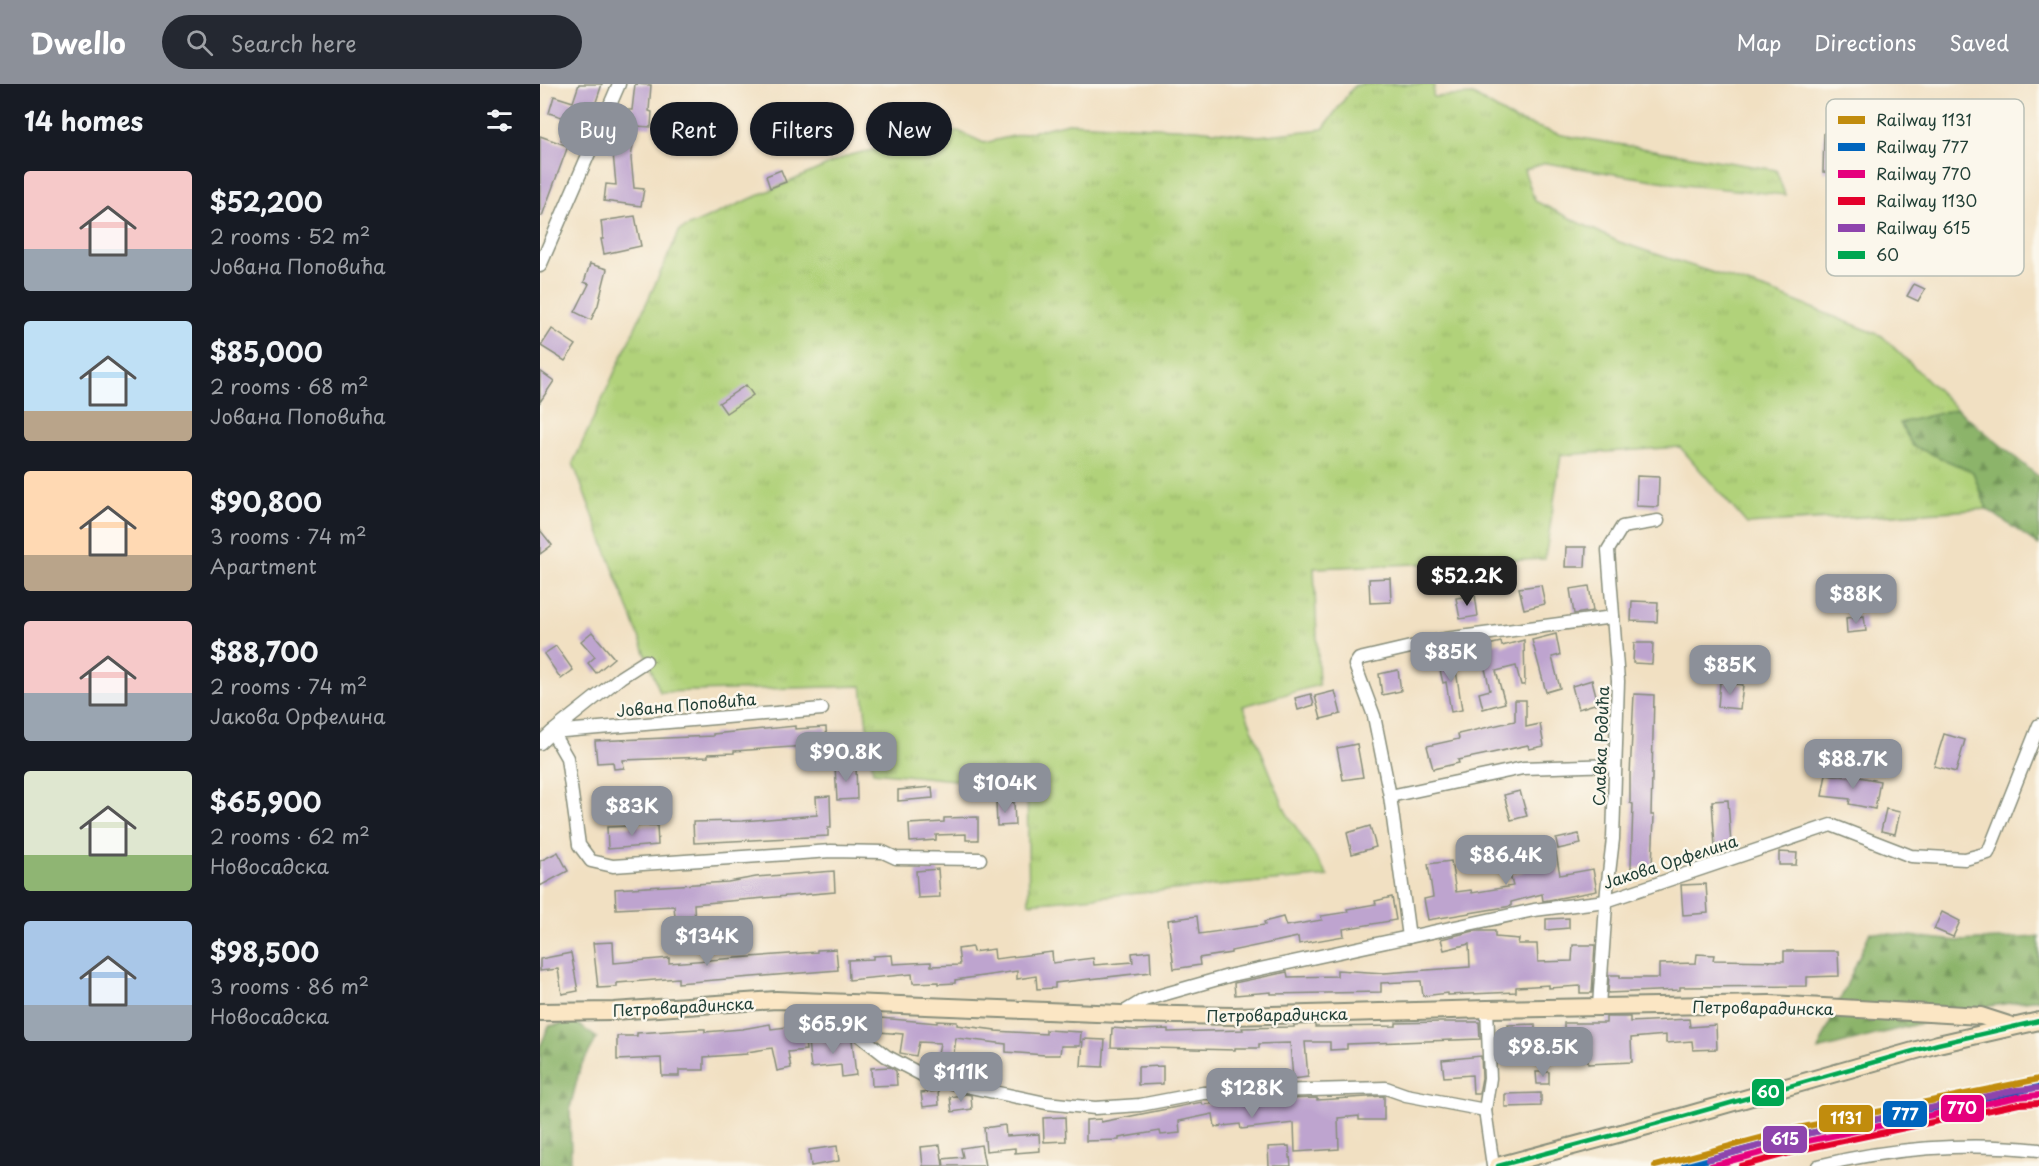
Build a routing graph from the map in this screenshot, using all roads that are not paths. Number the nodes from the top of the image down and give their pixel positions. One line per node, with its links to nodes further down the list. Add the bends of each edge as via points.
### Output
1 (619, 84): 2 (street)
2 (540, 266)
3 (1658, 521): 4 (street, Славка Родића, via 1622,527 1608,550)
4 (1613, 618): 10 (street, Славка Родића, via 1618,681); 11 (street, via 1445,639 1359,659 1355,665 1374,716)
5 (646, 661): 8 (street, Јована Поповића)
6 (822, 709): 8 (street, Јована Поповића)
7 (2039, 725): 13 (street, Јакова Орфелина, via 1988,853 1965,859 1911,856 1831,825)
8 (552, 732): 9 (street, Јована Поповића); 12 (street, via 567,758 579,845 591,861 613,866 831,851 883,852 896,858)
9 (540, 743)
10 (1615, 765): 11 (street, via 1523,768); 13 (street, Славка Родића)
11 (1390, 796): 14 (street)
12 (980, 860)
13 (1606, 901): 14 (street, Јакова Орфелина, via 1534,910); 16 (street, Славка Родића)
14 (1409, 937): 19 (street, Јакова Орфелина, via 1232,975 1144,1000)
15 (829, 1002): 18 (street, Петроварадинска, via 776,1000); 19 (street, Петроварадинска); 22 (street, via 845,1024 886,1056 927,1078 1046,1103 1095,1108 1140,1105 1203,1093 1386,1088)
16 (1599, 1006): 17 (street, Петроварадинска); 21 (street, Петроварадинска, via 1770,1004 1981,1016)
17 (1487, 1009): 19 (street, Петроварадинска, via 1233,1016); 22 (street, via 1490,1078)
18 (540, 1012)
19 (1121, 1014)
20 (2039, 1021): 21 (street)
21 (2012, 1026): 25 (street)
22 (1485, 1110): 24 (street)
23 (2039, 1150): 26 (street, via 1945,1148)
24 (1493, 1166)
25 (1498, 1166)
26 (1818, 1166)

